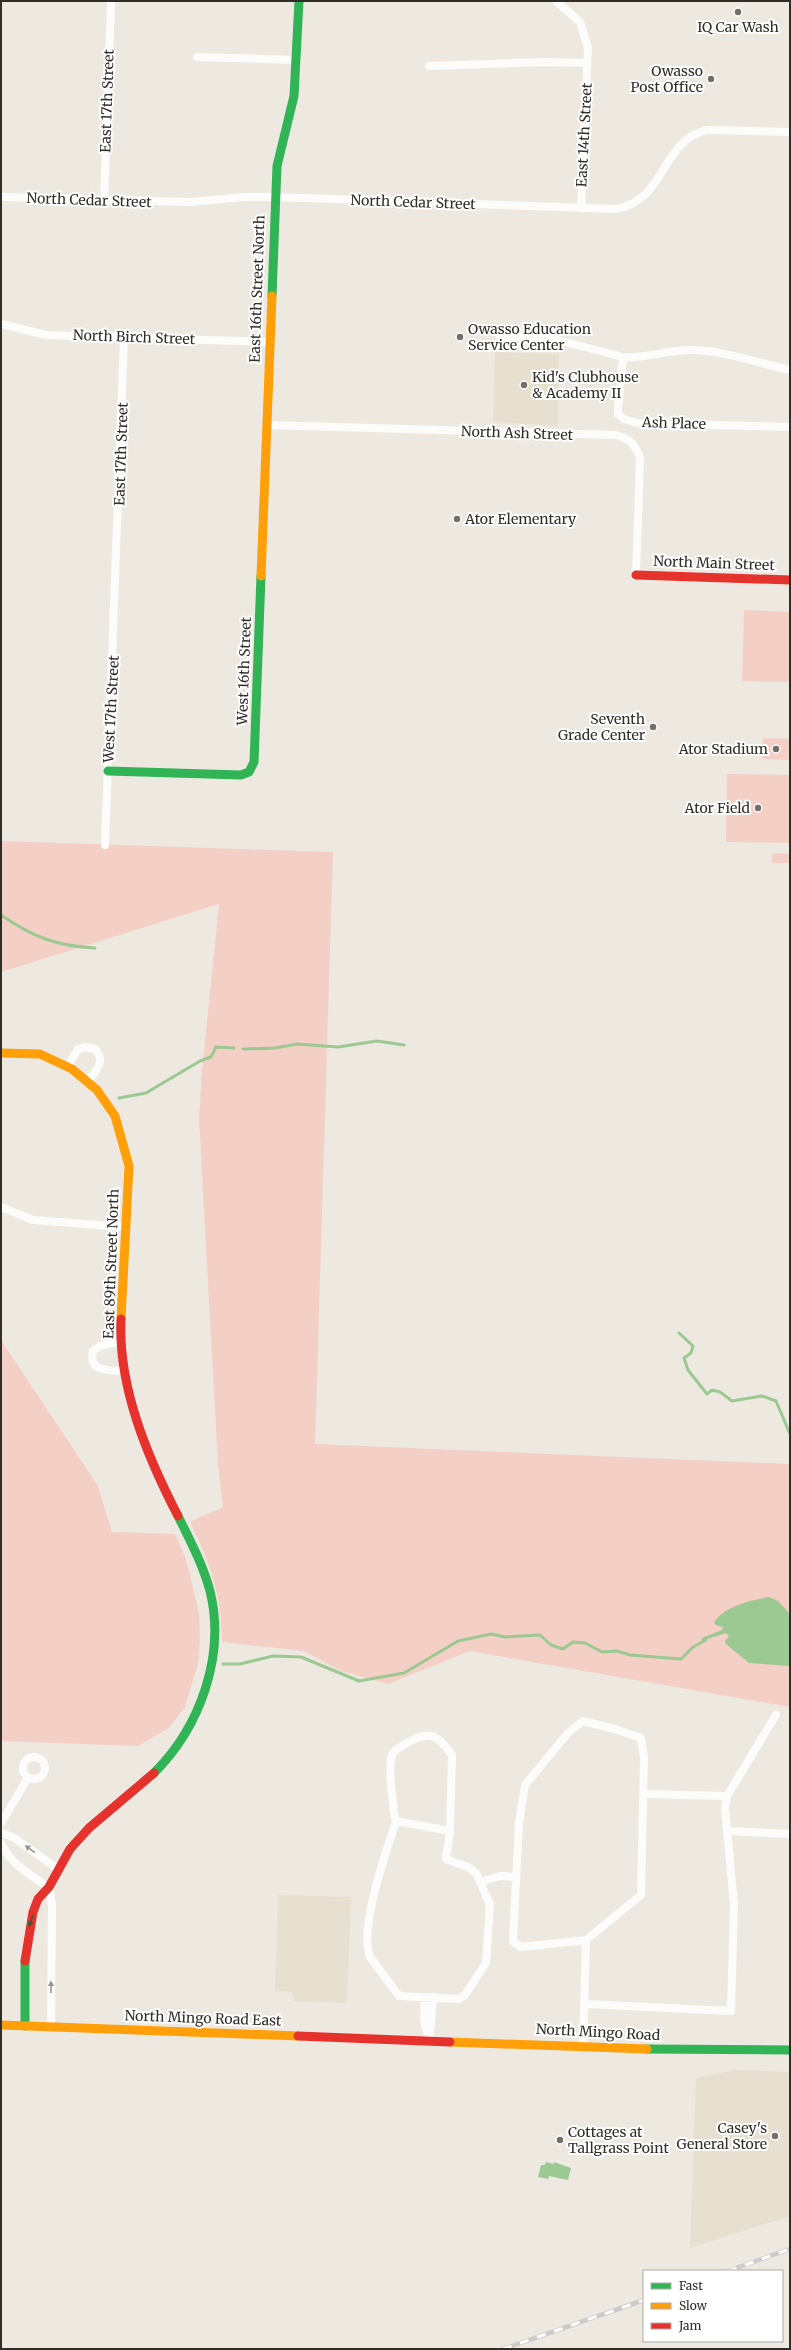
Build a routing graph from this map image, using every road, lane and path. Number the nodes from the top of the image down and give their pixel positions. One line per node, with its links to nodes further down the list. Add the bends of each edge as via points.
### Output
1 (111, 1): 11 (street, East 17th Street)
2 (299, 1): 5 (street, East 16th Street North)
3 (556, 1): 6 (street, East 14th Street, via 580,22 586,40)
4 (197, 57): 5 (street)
5 (297, 60): 10 (street, East 16th Street North, via 294,96 278,152)
6 (587, 63): 7 (street); 12 (street, East 14th Street)
7 (429, 66)
8 (790, 132): 12 (street, North Cedar Street, via 700,131 678,146 653,185 637,202 616,208)
9 (1, 197): 11 (street, North Cedar Street)
10 (275, 197): 11 (street, North Cedar Street, via 190,202); 12 (street, North Cedar Street); 16 (street, East 16th Street North)
11 (104, 201)
12 (581, 208)
13 (1, 324): 15 (street, North Birch Street, via 46,335)
14 (500, 336): 17 (street, via 550,338)
15 (124, 337): 16 (street, North Birch Street); 21 (street, East 17th Street)
16 (269, 342): 19 (street, East 16th Street North)
17 (623, 357): 18 (street, via 635,358 691,350 714,351); 20 (street, Ash Place, via 618,414 624,419 637,423)
18 (790, 370)
19 (266, 425): 22 (street, North Ash Street, via 624,437 634,444 640,459); 23 (street, East 16th Street North)
20 (790, 426)
21 (117, 572): 25 (street, West 17th Street)
22 (636, 575): 24 (street, North Main Street)
23 (261, 580): 25 (street, West 16th Street, via 254,762 249,772 241,776)
24 (790, 580)
25 (108, 771): 26 (street, West 17th Street)
26 (105, 845)
27 (1, 1052): 28 (street, East 89th Street North, via 38,1054)
28 (68, 1066): 29 (street, East 89th Street North); 29 (street, via 78,1050 86,1046 95,1049 101,1062)
29 (89, 1080): 31 (street, East 89th Street North, via 100,1091 116,1117 124,1138 129,1166)
30 (1, 1208): 31 (street, via 33,1220)
31 (126, 1227): 32 (street, East 89th Street North)
32 (121, 1341): 33 (street, East 89th Street North); 33 (street, via 100,1346 93,1351 92,1358 94,1365 99,1369)
33 (126, 1371): 45 (street, East 89th Street North, via 141,1432 160,1481 195,1547 211,1595 213,1652 209,1680 203,1698 175,1750 143,1784 72,1845)
34 (776, 1715): 37 (street)
35 (28, 1778): 39 (street)
36 (643, 1794): 37 (street); 46 (street, via 644,1759 640,1738 583,1721 567,1734 525,1785 519,1823); 49 (street, via 641,1895)
37 (727, 1796): 41 (street)
38 (396, 1821): 40 (street); 40 (street, via 391,1758 395,1750 428,1734 440,1740 452,1755); 50 (street, via 369,1916 368,1950 370,1957 399,1996)
39 (1, 1823)
40 (450, 1831): 47 (street, via 446,1859 468,1867 476,1873)
41 (727, 1832): 43 (street); 51 (street, via 734,1904 731,2011)
42 (1, 1833): 45 (street, one-way to 42, via 13,1836)
43 (790, 1834)
44 (1, 1843): 48 (street, via 5,1852 17,1865)
45 (58, 1869): 48 (street, East 89th Street North)
46 (516, 1877): 47 (street, via 500,1876); 49 (street, via 513,1941 521,1947)
47 (480, 1882): 50 (street, via 490,1904 486,1963 465,1995 459,1999)
48 (49, 1888): 53 (street, East 89th Street North, one-way to 53, via 38,1898 28,1929); 54 (street, one-way to 48, via 52,1905)
49 (586, 1940): 51 (street)
50 (429, 1997): 56 (street, via 424,2020)
51 (585, 2004): 57 (street)
52 (1, 2025): 53 (street, North Mingo Road East)
53 (25, 2026): 54 (street, North Mingo Road East)
54 (51, 2026): 55 (street, North Mingo Road East)
55 (405, 2038): 56 (street, North Mingo Road)
56 (429, 2040): 57 (street, North Mingo Road)
57 (583, 2046): 58 (street, North Mingo Road)
58 (790, 2050)

